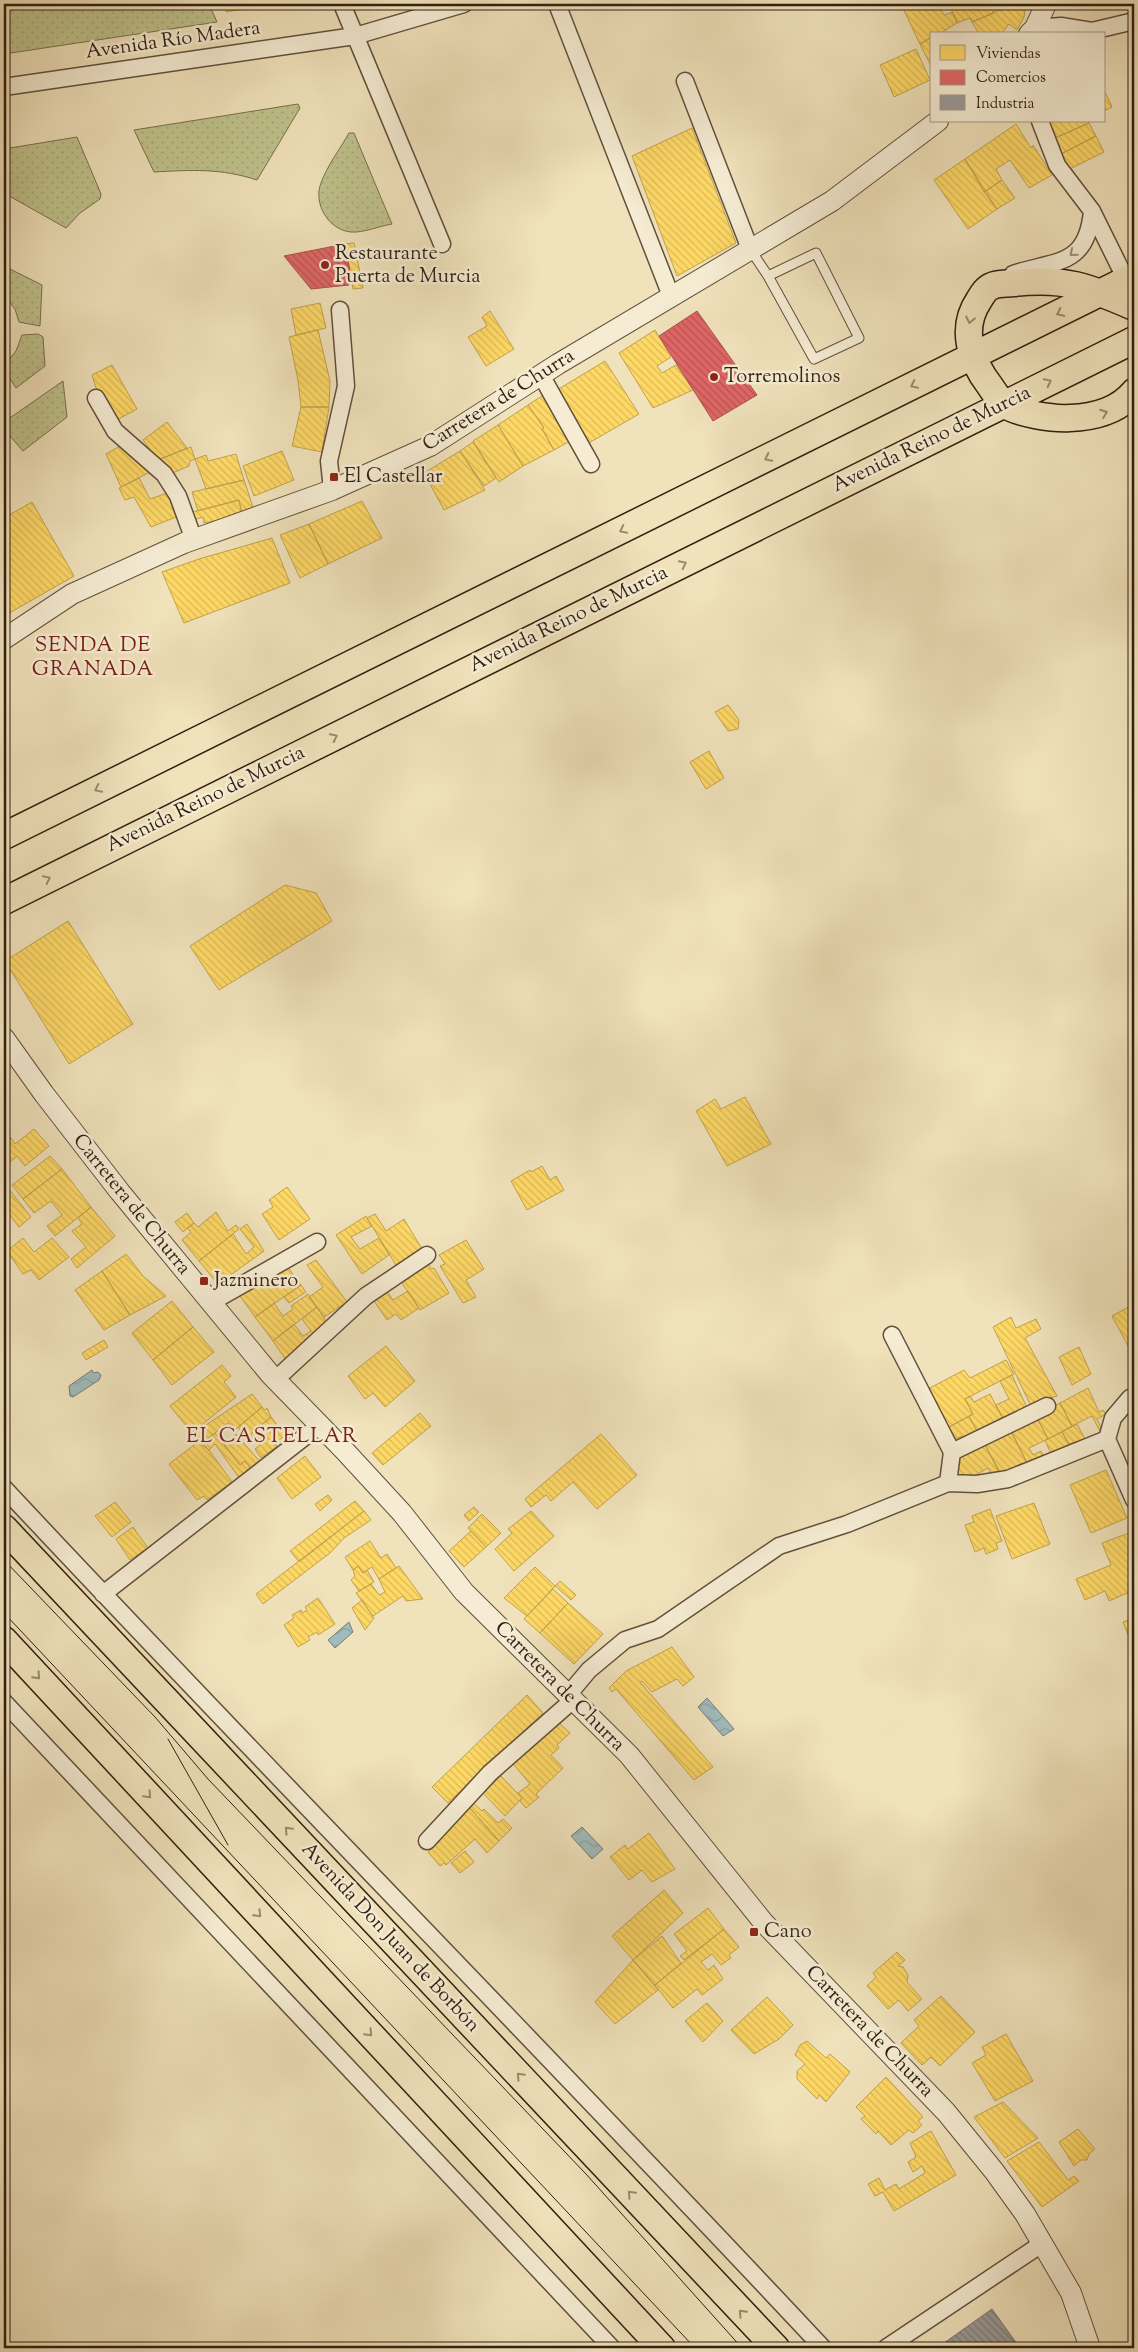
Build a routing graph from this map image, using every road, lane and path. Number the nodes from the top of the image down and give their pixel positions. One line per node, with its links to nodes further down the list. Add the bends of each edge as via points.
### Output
1 (342, 4): 7 (street)
2 (464, 4): 7 (street, Avenida Río Madera)
3 (557, 4): 19 (street)
4 (1046, 4): 6 (street)
5 (1134, 21): 6 (street, via 1092,31 1061,26)
6 (1032, 31)
7 (355, 36): 9 (street, Avenida Río Madera); 13 (street)
8 (685, 81): 14 (street)
9 (4, 87)
10 (937, 122): 14 (street, Carretera de Churra, via 832,202)
11 (1040, 122): 12 (street, via 1057,165)
12 (1092, 211): 16 (street); 17 (street, one-way to 17, via 1090,229 1078,250 1065,260 1003,278)
13 (442, 244)
14 (750, 249): 15 (lane); 19 (street, Carretera de Churra)
15 (768, 276): 15 (lane, via 814,359 859,338 816,253)
16 (1132, 284): 18 (main road)
17 (992, 286): 18 (main road, via 1060,280); 23 (main road, one-way to 23, via 972,310 968,340)
18 (1101, 293): 20 (main road); 23 (main road, one-way to 23)
19 (671, 296): 24 (street, Carretera de Churra)
20 (1134, 307)
21 (340, 310): 29 (street, via 346,386 329,462)
22 (1134, 340): 27 (main road, Avenida Reino de Murcia, one-way to 22)
23 (973, 356): 27 (main road, via 981,374); 32 (main road, one-way to 32)
24 (541, 375): 28 (street); 29 (street, Carretera de Churra, via 430,446)
25 (1133, 395): 27 (main road, one-way to 25, via 1036,414 1084,418 1112,410)
26 (96, 398): 30 (street, via 115,431 164,474 178,496)
27 (1005, 404): 33 (main road, Avenida Reino de Murcia, one-way to 27)
28 (591, 464)
29 (332, 490): 30 (street, Carretera de Churra)
30 (194, 540): 31 (street, Carretera de Churra, via 72,594)
31 (4, 639)
32 (4, 836)
33 (4, 901)
34 (4, 1038): 37 (street, Carretera de Churra, via 44,1094)
35 (317, 1242): 37 (street)
36 (427, 1255): 39 (street, via 366,1296)
37 (210, 1303): 39 (street, Carretera de Churra)
38 (892, 1335): 44 (street)
39 (275, 1380): 42 (street, Carretera de Churra)
40 (1130, 1398): 43 (street, via 1113,1418)
41 (1047, 1406): 44 (street)
42 (320, 1425): 49 (street); 51 (street, Carretera de Churra, via 402,1513 464,1592)
43 (1107, 1439): 45 (street, via 1008,1479 976,1484); 47 (street)
44 (952, 1452): 45 (street)
45 (948, 1483): 51 (street, via 847,1524 779,1546 658,1629 625,1640 589,1670)
46 (4, 1488): 49 (street)
47 (1134, 1500)
48 (4, 1528): 57 (main road, Avenida Don Juan de Borbón, one-way to 48)
49 (103, 1594): 58 (street, via 625,2136)
50 (4, 1640): 56 (main road, one-way to 56)
51 (570, 1697): 53 (street, via 490,1773); 54 (street, Carretera de Churra, via 629,1756 764,1923 946,2112 994,2171)
52 (4, 1702): 55 (street)
53 (427, 1841)
54 (1042, 2243): 59 (street); 60 (street, Carretera de Churra, via 1071,2293)
55 (612, 2348)
56 (662, 2348)
57 (776, 2348)
58 (823, 2348)
59 (886, 2348)
60 (1090, 2348)

